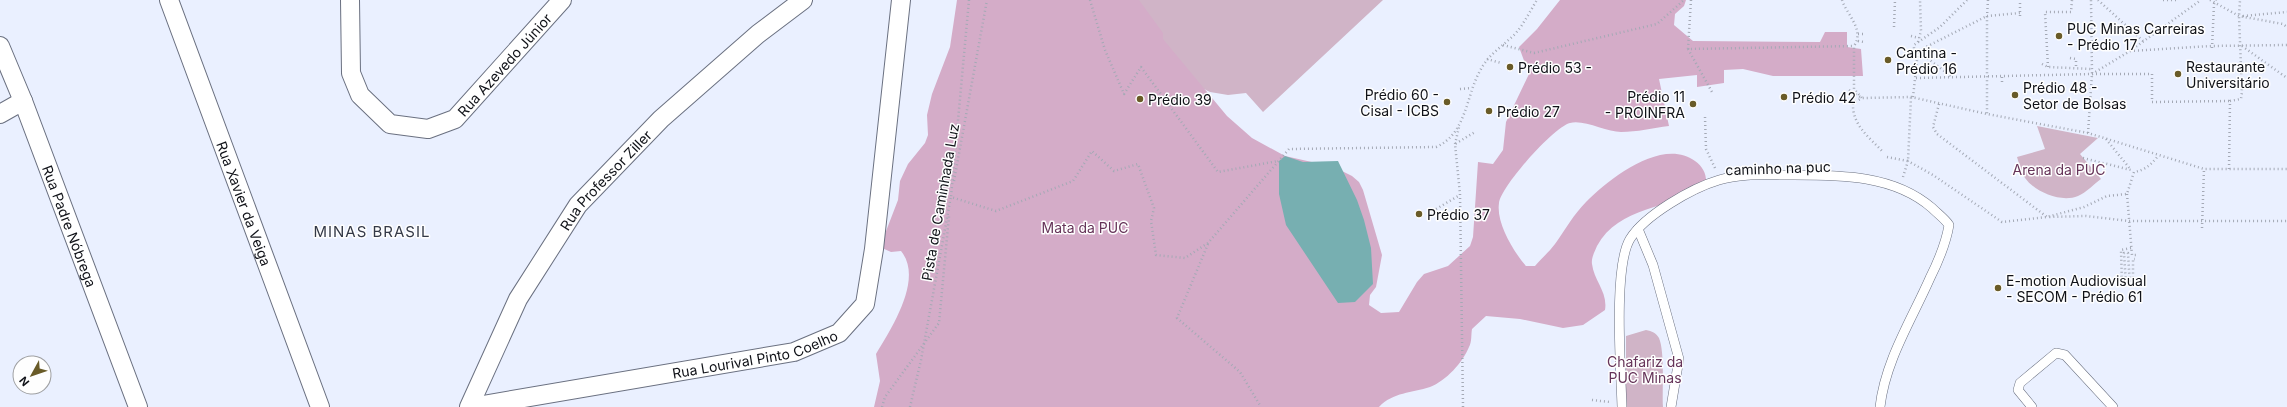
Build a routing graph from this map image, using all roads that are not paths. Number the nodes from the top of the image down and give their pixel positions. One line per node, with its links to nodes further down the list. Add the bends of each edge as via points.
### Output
1 (169, 0): 12 (street, Rua Xavier da Veiga)
2 (350, 0): 3 (street, Rua Azevedo Júnior, via 351,73 360,95 390,124 428,129 455,119)
3 (562, 0)
4 (803, 0): 13 (street, Rua Professor Ziller, via 758,34 662,119 578,205 518,299)
5 (901, 0): 13 (street, Rua Lourival Pinto Coelho, via 866,304 839,333 794,352)
6 (0, 46): 7 (street, Rua Padre Nóbrega)
7 (23, 101): 8 (street); 11 (street, Rua Padre Nóbrega)
8 (0, 114)
9 (1638, 229): 10 (lane, via 1625,249 1622,266); 14 (lane, via 1653,265 1679,359); 15 (lane, via 1679,197 1720,180 1771,175 1843,175 1900,187 1918,196 1946,220 1949,228 1936,265 1896,352 1882,391)
10 (1622, 405)
11 (138, 407)
12 (320, 407)
13 (470, 407)
14 (1670, 407)
15 (1880, 407)
16 (2032, 407): 17 (lane, via 2018,390 2020,383 2056,354 2065,355)
17 (2113, 407)

